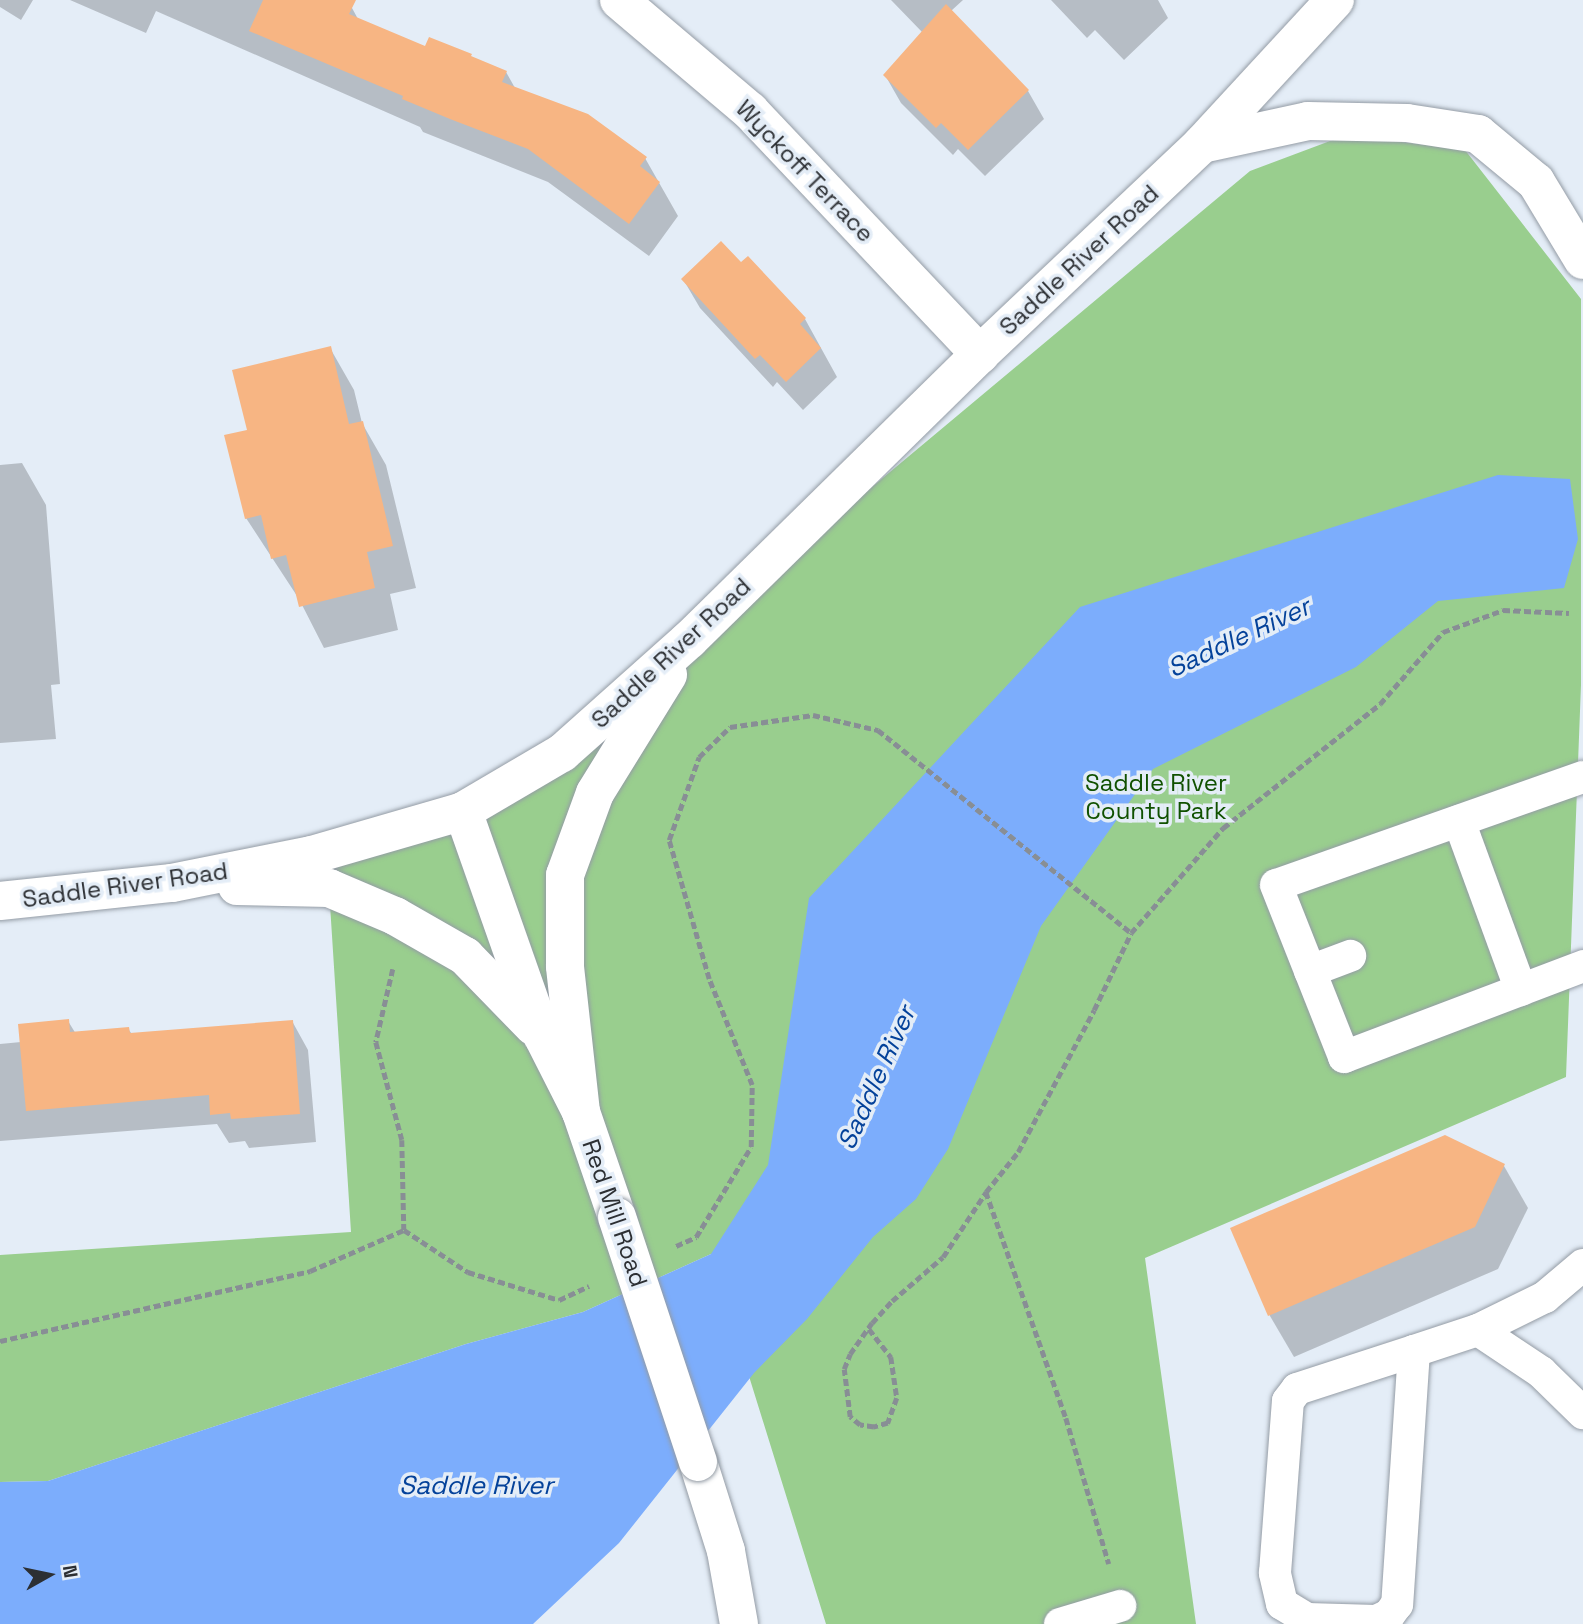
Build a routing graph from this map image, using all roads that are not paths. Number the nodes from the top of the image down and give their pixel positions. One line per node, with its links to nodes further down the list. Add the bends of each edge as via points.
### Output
1 (619, 0): 5 (main road, Wyckoff Terrace, via 750,111)
2 (1335, 0): 3 (main road, Saddle River Road)
3 (1202, 144): 4 (main road, via 1308,121 1407,123 1478,134 1536,182); 5 (main road, Saddle River Road)
4 (1583, 260)
5 (980, 354): 6 (main road, Saddle River Road)
6 (689, 640): 8 (main road, Saddle River Road, via 562,753); 17 (main road, via 595,793 565,875 565,966)
7 (1583, 777): 9 (lane)
8 (463, 811): 10 (main road, Saddle River Road, via 312,855); 16 (main road, Red Mill Road)
9 (1459, 821): 14 (lane, via 1276,885); 15 (lane, via 1478,909)
10 (172, 883): 11 (main road, Saddle River Road); 16 (main road, via 329,888 395,916 465,956)
11 (0, 901)
12 (1350, 956): 14 (lane)
13 (1583, 966): 15 (lane)
14 (1310, 971): 15 (lane, via 1344,1057)
15 (1521, 990)
16 (542, 1035): 17 (main road, Red Mill Road)
17 (581, 1112): 22 (main road, Red Mill Road, bridge)
18 (1583, 1265): 19 (lane, via 1545,1297)
19 (1478, 1330): 20 (lane); 21 (lane, via 1541,1372)
20 (1414, 1351): 20 (lane, via 1297,1389 1288,1401 1276,1589 1282,1604 1307,1619 1376,1620 1388,1615 1396,1604)
21 (1583, 1413)
22 (726, 1551): 24 (main road); 25 (main road, Red Mill Road); 26 (main road)
23 (1120, 1605): 27 (lane)
24 (712, 1624)
25 (739, 1624)
26 (754, 1624)
27 (1060, 1624)

